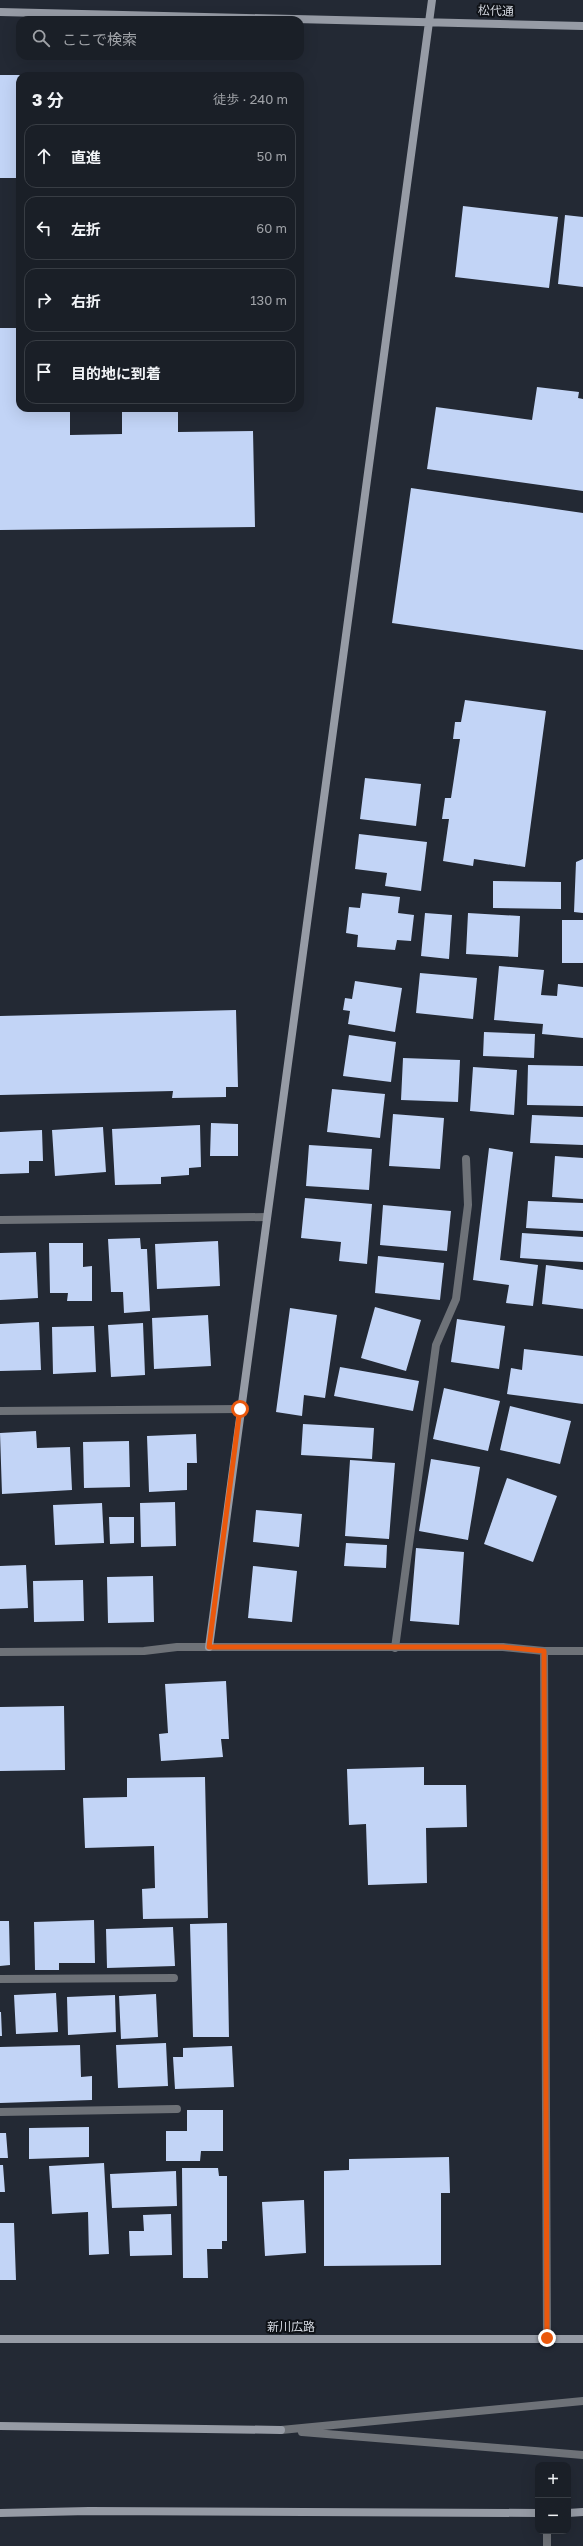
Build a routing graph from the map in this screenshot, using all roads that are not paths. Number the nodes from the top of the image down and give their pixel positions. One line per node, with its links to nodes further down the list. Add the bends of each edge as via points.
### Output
1 (432, 0): 5 (street)
2 (0, 12): 3 (street, 松代通)
3 (172, 16)
4 (304, 19): 5 (street, 松代通)
5 (430, 22): 6 (street, 松代通); 8 (street)
6 (583, 26)
7 (466, 1159): 13 (street, via 468,1205 456,1299 436,1345)
8 (267, 1217): 9 (street); 10 (street)
9 (0, 1220)
10 (240, 1409): 11 (street); 12 (street)
11 (0, 1411)
12 (209, 1647): 13 (street); 16 (street, via 144,1651)
13 (395, 1648): 14 (street, via 503,1647)
14 (544, 1651): 15 (street); 21 (street)
15 (583, 1651)
16 (0, 1652)
17 (174, 1978): 18 (street)
18 (0, 1979)
19 (177, 2109): 20 (street)
20 (0, 2112)
21 (547, 2338): 22 (street, 新川広路); 23 (street, 新川広路)
22 (0, 2339)
23 (583, 2339)
24 (583, 2401): 26 (street)
25 (0, 2426): 26 (street)
26 (281, 2430): 27 (street)
27 (583, 2455)
28 (583, 2512): 31 (street)
29 (0, 2513): 30 (street)
30 (535, 2513)
31 (571, 2513)
32 (547, 2534): 33 (street)
33 (547, 2546)

